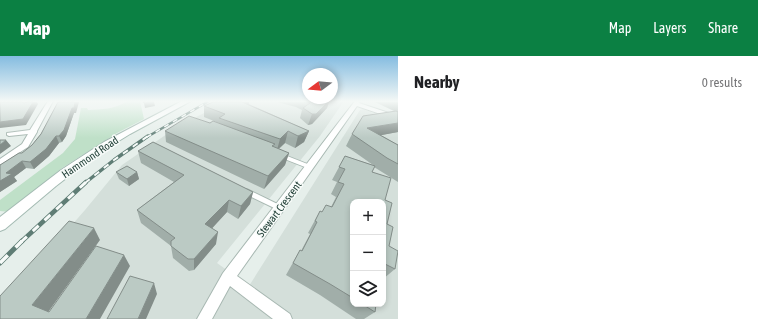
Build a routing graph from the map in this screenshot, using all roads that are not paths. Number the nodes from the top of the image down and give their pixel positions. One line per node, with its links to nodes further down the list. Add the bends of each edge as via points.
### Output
1 (45, 113): 6 (street)
2 (162, 113): 13 (street, Hammond Road, via 107,144 68,171)
3 (349, 113): 10 (street, Stewart Crescent)
4 (385, 113): 5 (street)
5 (398, 118)
6 (34, 132): 7 (street); 9 (street, via 25,145)
7 (9, 134)
8 (275, 153): 10 (lane)
9 (0, 163)
10 (310, 167): 12 (street, Stewart Crescent)
11 (239, 188): 12 (lane)
12 (280, 208): 14 (street, Stewart Crescent)
13 (0, 225)
14 (228, 278): 15 (street, Stewart Crescent); 16 (street)
15 (204, 319)
16 (285, 319)

